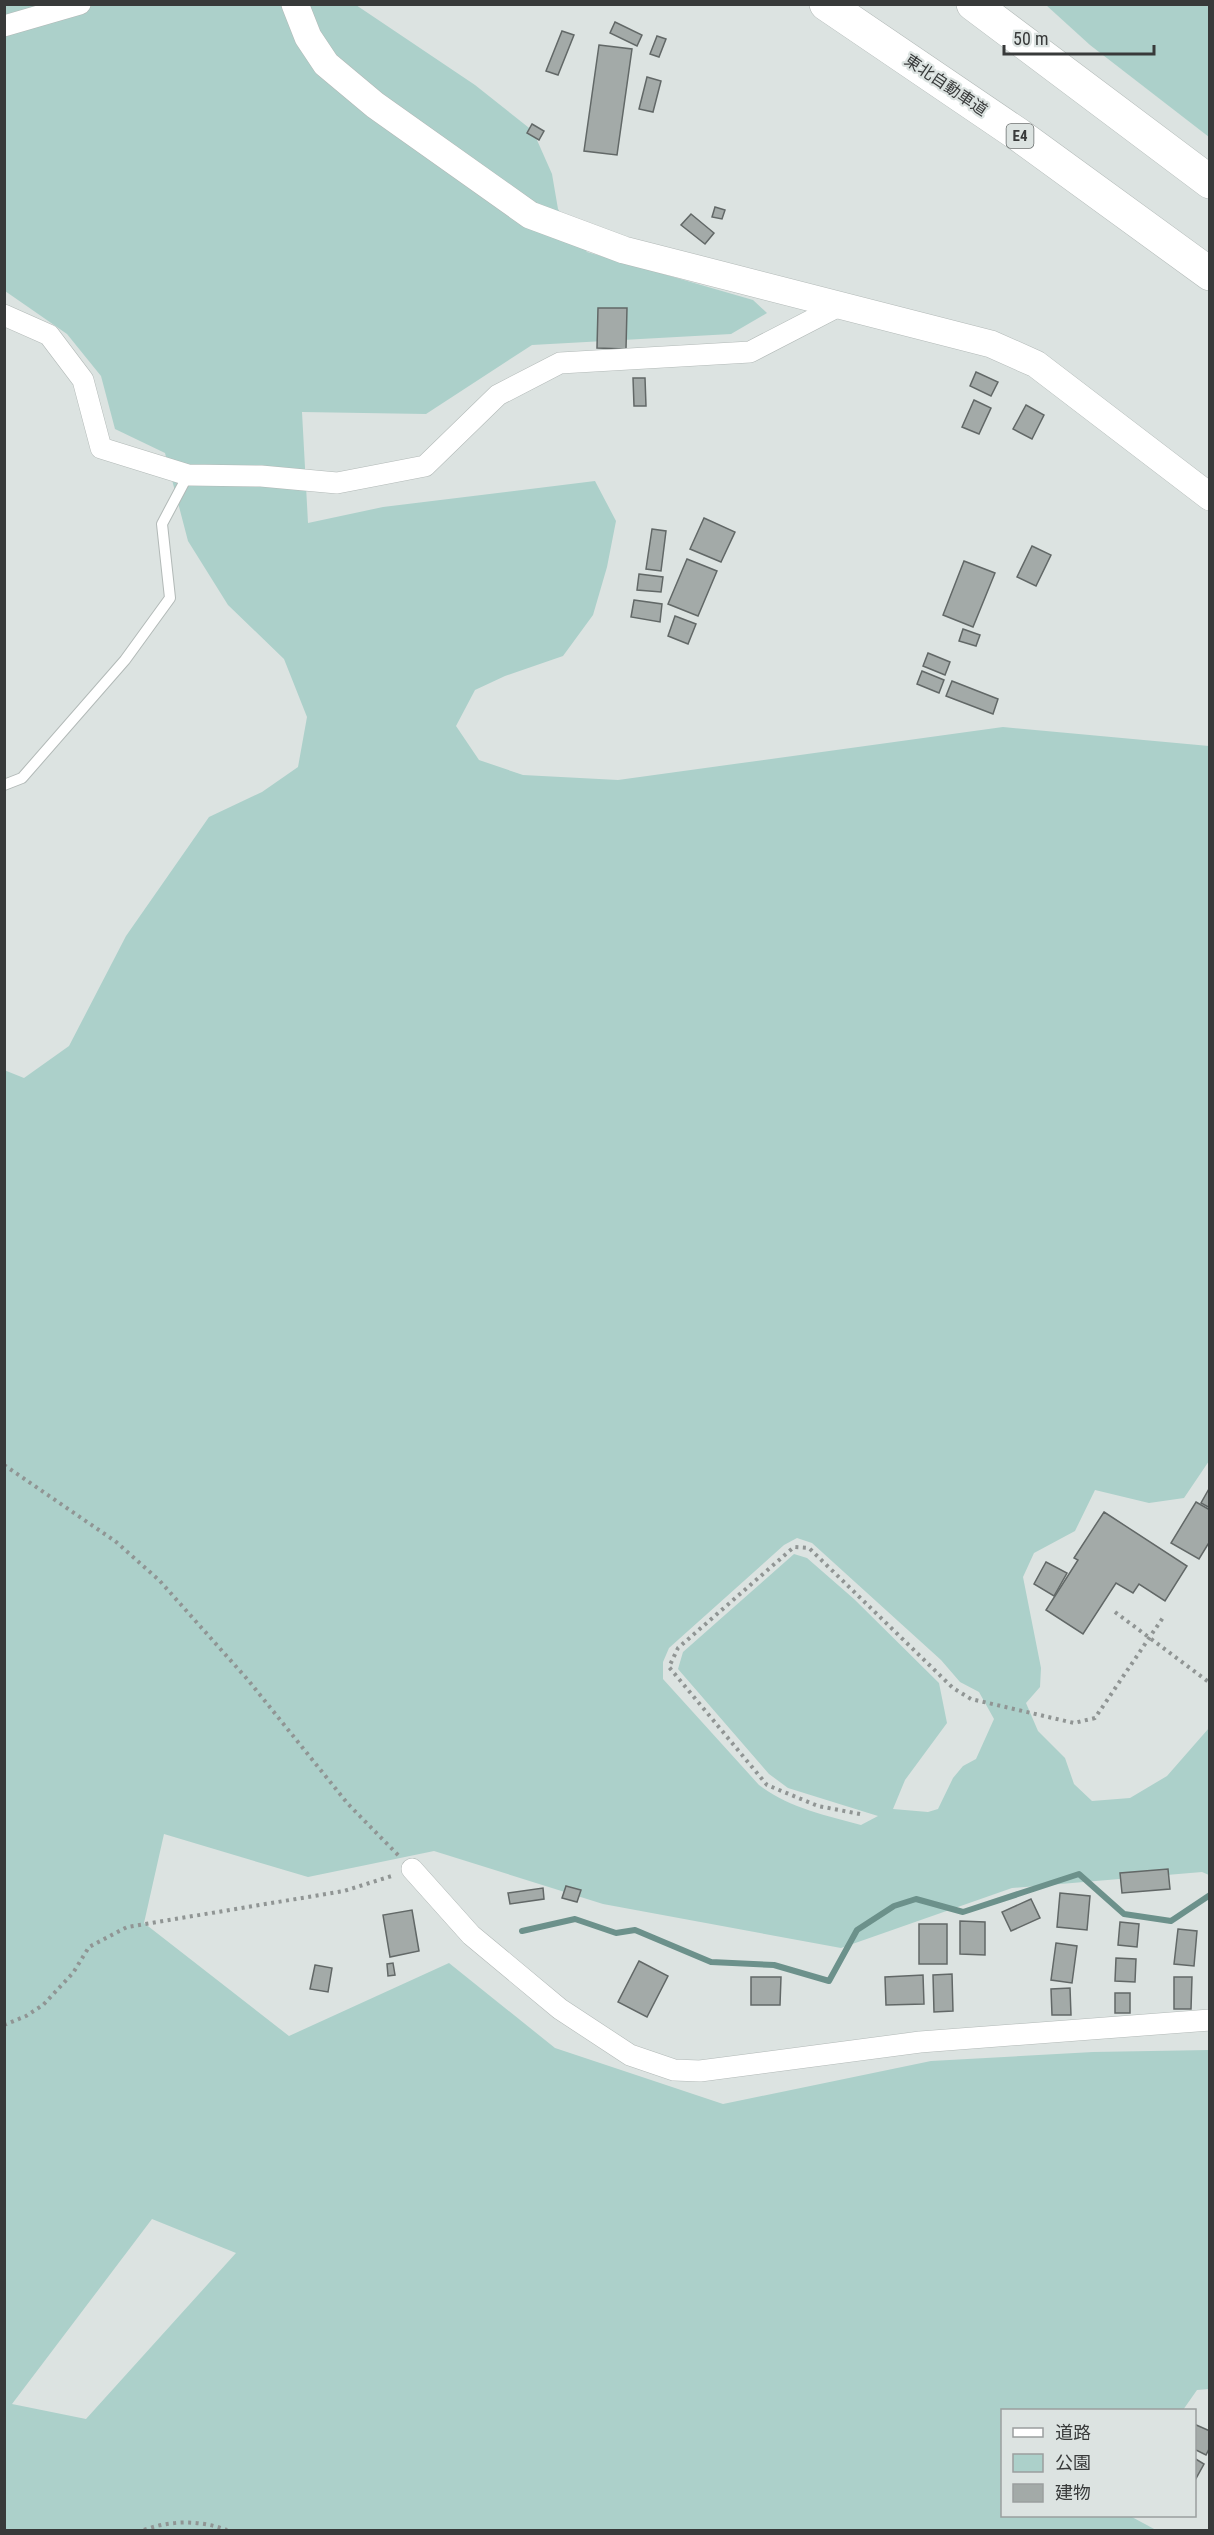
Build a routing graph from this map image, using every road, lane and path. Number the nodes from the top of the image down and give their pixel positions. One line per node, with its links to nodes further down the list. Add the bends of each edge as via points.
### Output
1 (80, 4): 5 (street)
2 (295, 4): 8 (street, via 308,37 326,64 375,105 530,215 624,250)
3 (826, 4): 7 (highway, 東北自動車道 / E4, via 1018,135)
4 (973, 4): 6 (highway)
5 (4, 26)
6 (1209, 182)
7 (1209, 274)
8 (837, 307): 10 (street, via 750,352 560,363 498,395 425,466 337,483 261,476); 11 (street, via 991,344 1036,364)
9 (4, 315): 10 (street, via 49,335 83,380 101,448)
10 (188, 476): 12 (lane, via 162,524 170,598 125,660 22,778)
11 (1209, 497)
12 (4, 785)
13 (4, 1465): 19 (path, via 115,1540 159,1580 249,1680 348,1804)
14 (1115, 1612): 16 (path)
15 (1164, 1616): 16 (path)
16 (1149, 1638): 17 (path); 18 (path, via 1095,1718 1074,1723 971,1699 953,1688 808,1548 794,1547 678,1648 669,1667 767,1785 818,1806)
17 (1209, 1683)
18 (860, 1814)
19 (412, 1869): 20 (street, via 471,1935 560,2009 630,2055 674,2070 700,2071 920,2042); 21 (path, via 344,1891 127,1927 88,1947 73,1973 43,2005)
20 (1209, 2020)
21 (4, 2025)
22 (144, 2530): 23 (path, via 198,2522)
23 (227, 2530)

